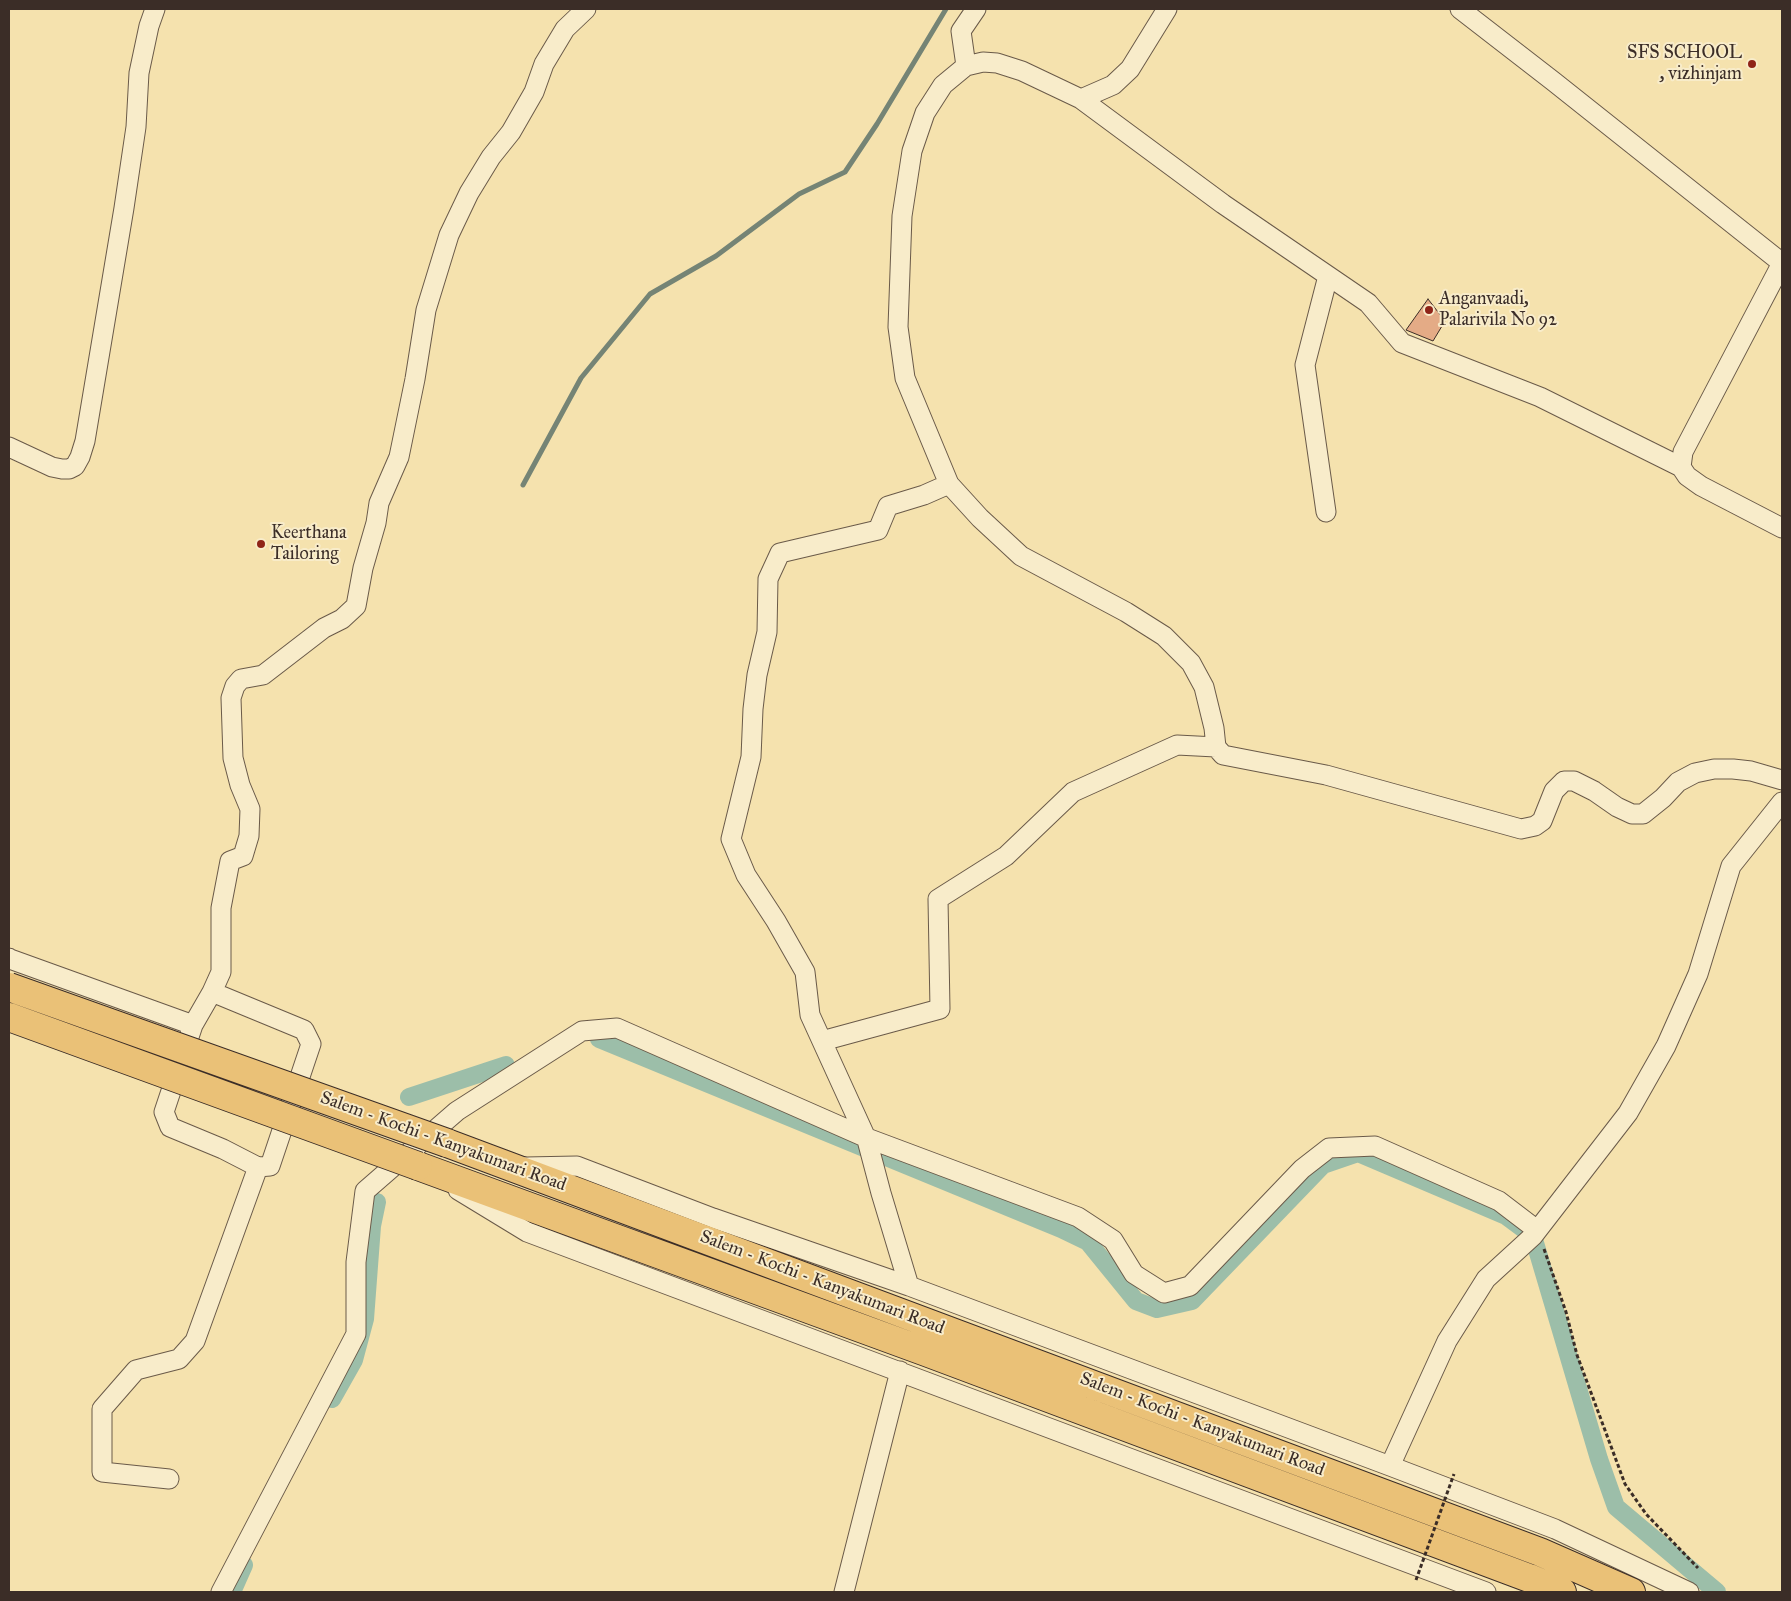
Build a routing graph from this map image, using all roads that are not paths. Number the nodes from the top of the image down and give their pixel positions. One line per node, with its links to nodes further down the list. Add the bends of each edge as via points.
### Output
1 (155, 9): 9 (street, via 139,73 136,127 124,208 80,457 75,466 62,469)
2 (586, 9): 19 (street, via 566,29 544,64 534,92 469,193 449,235 426,310 398,457 379,502 356,606 262,675 242,680 235,686 231,698 233,758 250,809 249,836 243,856 230,861 226,875 221,908 221,972)
3 (976, 9): 6 (street, via 962,31)
4 (1167, 9): 7 (street, via 1130,69 1113,84)
5 (1460, 9): 10 (street, via 1782,263 1683,452)
6 (966, 66): 7 (street, via 997,63); 11 (street, via 943,85 925,113 912,151 902,216 898,327 905,378)
7 (1081, 98): 8 (street, via 1222,204)
8 (1328, 276): 10 (street, via 1368,303 1402,343 1540,397); 12 (street, via 1305,365)
9 (9, 447)
10 (1681, 467): 13 (street, via 1701,486)
11 (949, 484): 14 (street, via 1020,556 1126,612 1171,642 1191,663 1204,687); 22 (street, via 888,506 878,530 780,553 768,579 767,632 757,675 751,757 731,839 746,875 805,972 810,1015)
12 (1326, 512)
13 (1782, 528)
14 (1216, 747): 15 (street, via 1223,755 1237,759 1326,775 1520,829 1542,821 1554,791 1564,781 1574,781 1632,814 1643,814 1678,782 1695,773 1733,769); 22 (street, via 1177,745 1073,792 1006,856 938,899 940,1009)
15 (1782, 780)
16 (1782, 802): 27 (street, via 1731,866 1698,974 1666,1046 1628,1113)
17 (9, 959): 20 (street); 21 (street)
18 (9, 987): 26 (highway, Salem - Kochi - Kanyakumari Road, bridge)
19 (212, 992): 21 (street); 25 (street, via 304,1030 311,1044 270,1166)
20 (9, 1016): 24 (highway, Salem - Kochi - Kanyakumari Road, bridge)
21 (193, 1025): 25 (street, via 164,1112 170,1127)
22 (822, 1041): 23 (street)
23 (867, 1139): 27 (street, via 1078,1217 1113,1240 1134,1274 1164,1292 1190,1286 1302,1169 1329,1148 1376,1146 1499,1201); 28 (street); 32 (street, via 617,1028 582,1031 457,1112 365,1191 356,1262 356,1334)
24 (418, 1166): 29 (street, via 527,1232); 35 (highway, Salem - Kochi - Kanyakumari Road)
25 (258, 1167): 31 (street, via 195,1341 179,1359 136,1370 102,1409 102,1472)
26 (513, 1167): 28 (street, via 577,1166 713,1218); 36 (highway, Salem - Kochi - Kanyakumari Road, via 1540,1552)
27 (1537, 1230): 30 (street, via 1486,1279 1447,1341)
28 (909, 1286): 30 (street)
29 (900, 1371): 33 (street); 34 (street)
30 (1390, 1466): 37 (street, via 1555,1529)
31 (169, 1479)
32 (221, 1592)
33 (844, 1592)
34 (1486, 1592)
35 (1562, 1592)
36 (1631, 1592)
37 (1689, 1592)

